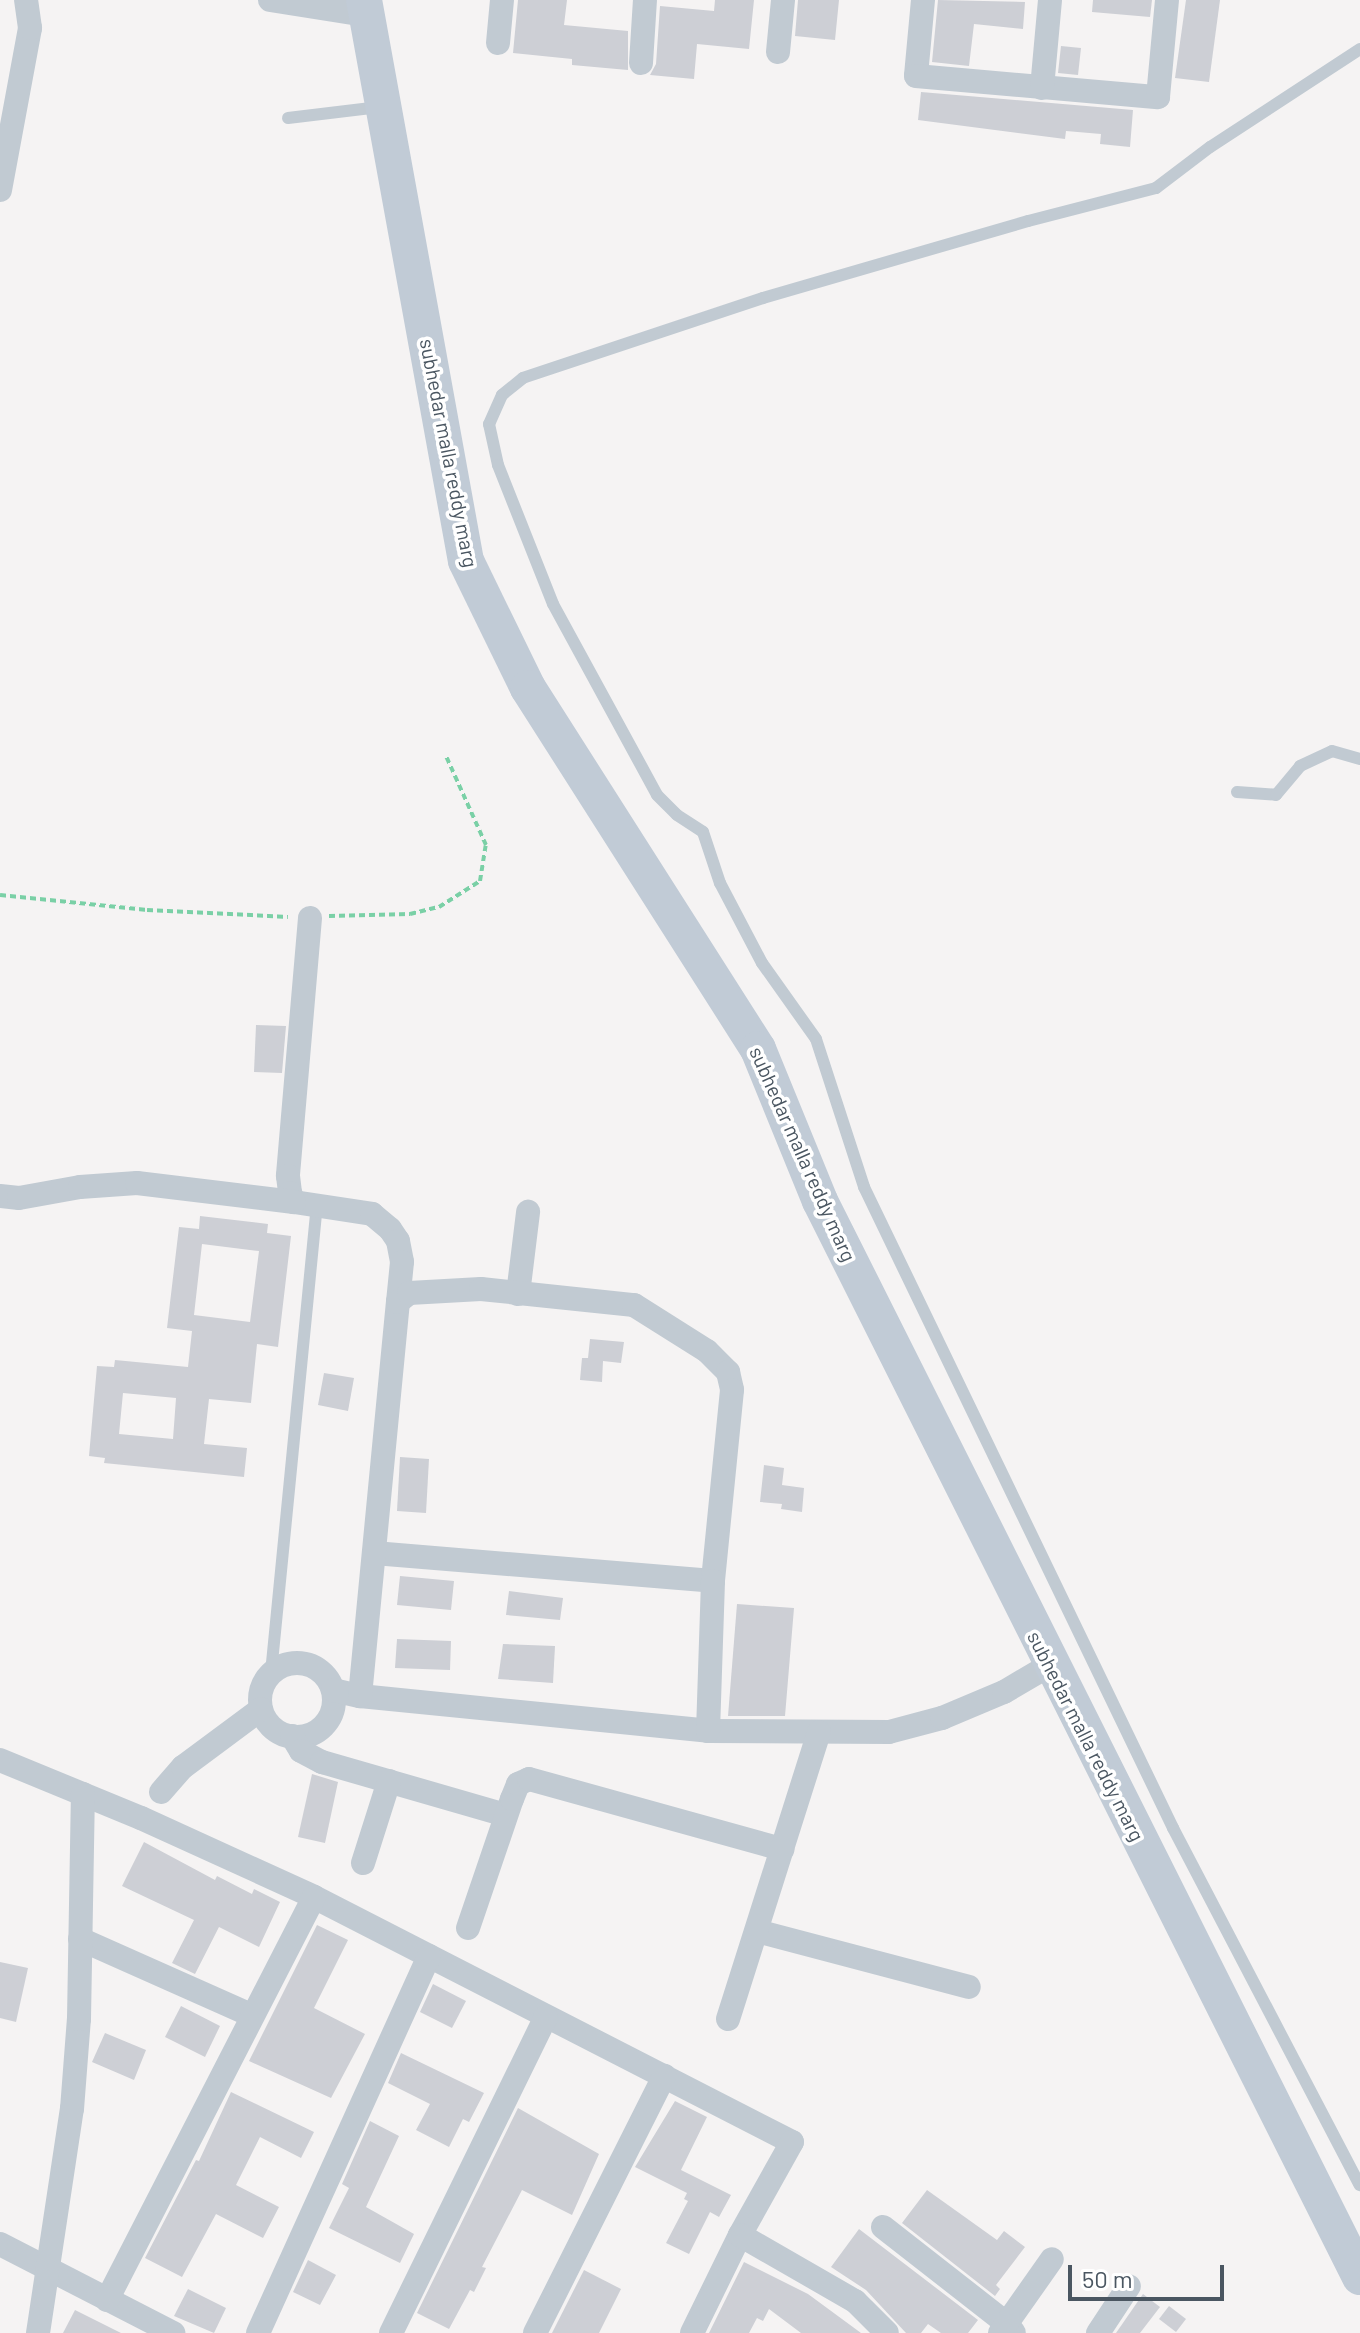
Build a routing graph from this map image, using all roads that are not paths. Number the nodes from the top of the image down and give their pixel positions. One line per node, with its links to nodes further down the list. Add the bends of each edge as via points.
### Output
1 (26, 0): 17 (street, via 30,28)
2 (270, 0): 9 (street)
3 (502, 0): 10 (street)
4 (645, 0): 13 (street)
5 (783, 0): 12 (street)
6 (923, 0): 14 (street, via 916,76)
7 (1050, 0): 14 (street)
8 (1167, 0): 14 (street, via 1158,97)
9 (364, 8): 15 (main road, subhedar malla reddy marg)
10 (498, 43)
11 (1360, 49): 53 (lane, via 1156,188 777,294 523,378 502,395 489,424 498,465 553,604 657,795 703,832 720,883 762,963 816,1039 864,1187 1173,1828)
12 (778, 52)
13 (641, 63)
14 (1042, 88)
15 (382, 107): 16 (lane); 28 (main road, subhedar malla reddy marg, via 466,561 528,688 758,1049 820,1201)
16 (288, 118)
17 (0, 190)
18 (1360, 759): 19 (lane, via 1332,751 1300,766 1276,795)
19 (1237, 792)
20 (310, 918): 22 (street, via 288,1176)
21 (0, 1196): 22 (street, via 137,1183)
22 (306, 1203): 25 (street, via 372,1214 390,1229 402,1262); 29 (lane)
23 (528, 1212): 24 (street)
24 (518, 1294): 25 (street, via 481,1289 409,1293); 27 (street, via 634,1305 707,1351 728,1372 732,1390)
25 (398, 1302): 26 (street)
26 (374, 1553): 27 (street); 31 (street)
27 (713, 1581): 33 (street)
28 (1050, 1665): 34 (street, via 942,1718 889,1732); 59 (main road, subhedar malla reddy marg)
29 (271, 1673): 30 (street, via 307,1663 328,1678); 32 (street, via 260,1695)
30 (333, 1690): 31 (street); 35 (street, via 334,1703 324,1725)
31 (360, 1696): 33 (street)
32 (261, 1709): 35 (street, via 271,1726); 38 (street, via 183,1767)
33 (708, 1731): 34 (street)
34 (819, 1732): 41 (street)
35 (292, 1736): 37 (street, via 310,1758)
36 (0, 1760): 39 (street)
37 (389, 1781): 40 (street); 42 (street)
38 (161, 1792)
39 (83, 1794): 43 (street); 46 (street)
40 (506, 1815): 41 (street, via 518,1784 529,1779); 44 (street)
41 (782, 1849): 45 (street)
42 (363, 1863)
43 (314, 1897): 47 (street); 49 (street)
44 (468, 1928)
45 (757, 1931): 48 (street); 51 (street)
46 (80, 1939): 49 (street); 58 (street, via 72,2109)
47 (429, 1956): 50 (street); 65 (street)
48 (969, 1987)
49 (251, 2015): 61 (street)
50 (546, 2017): 52 (street); 66 (street)
51 (728, 2019)
52 (664, 2076): 55 (street, via 792,2142); 67 (street)
53 (1360, 2185)
54 (883, 2227): 62 (street)
55 (740, 2235): 68 (street); 69 (street, via 855,2301)
56 (0, 2244): 58 (street)
57 (1052, 2259): 62 (street)
58 (46, 2270): 61 (street); 63 (street)
59 (1360, 2277)
60 (1129, 2286): 70 (street)
61 (107, 2300): 64 (street)
62 (1007, 2330)
63 (38, 2333)
64 (173, 2333)
65 (258, 2333)
66 (391, 2333)
67 (535, 2333)
68 (692, 2333)
69 (887, 2333)
70 (1098, 2333)

